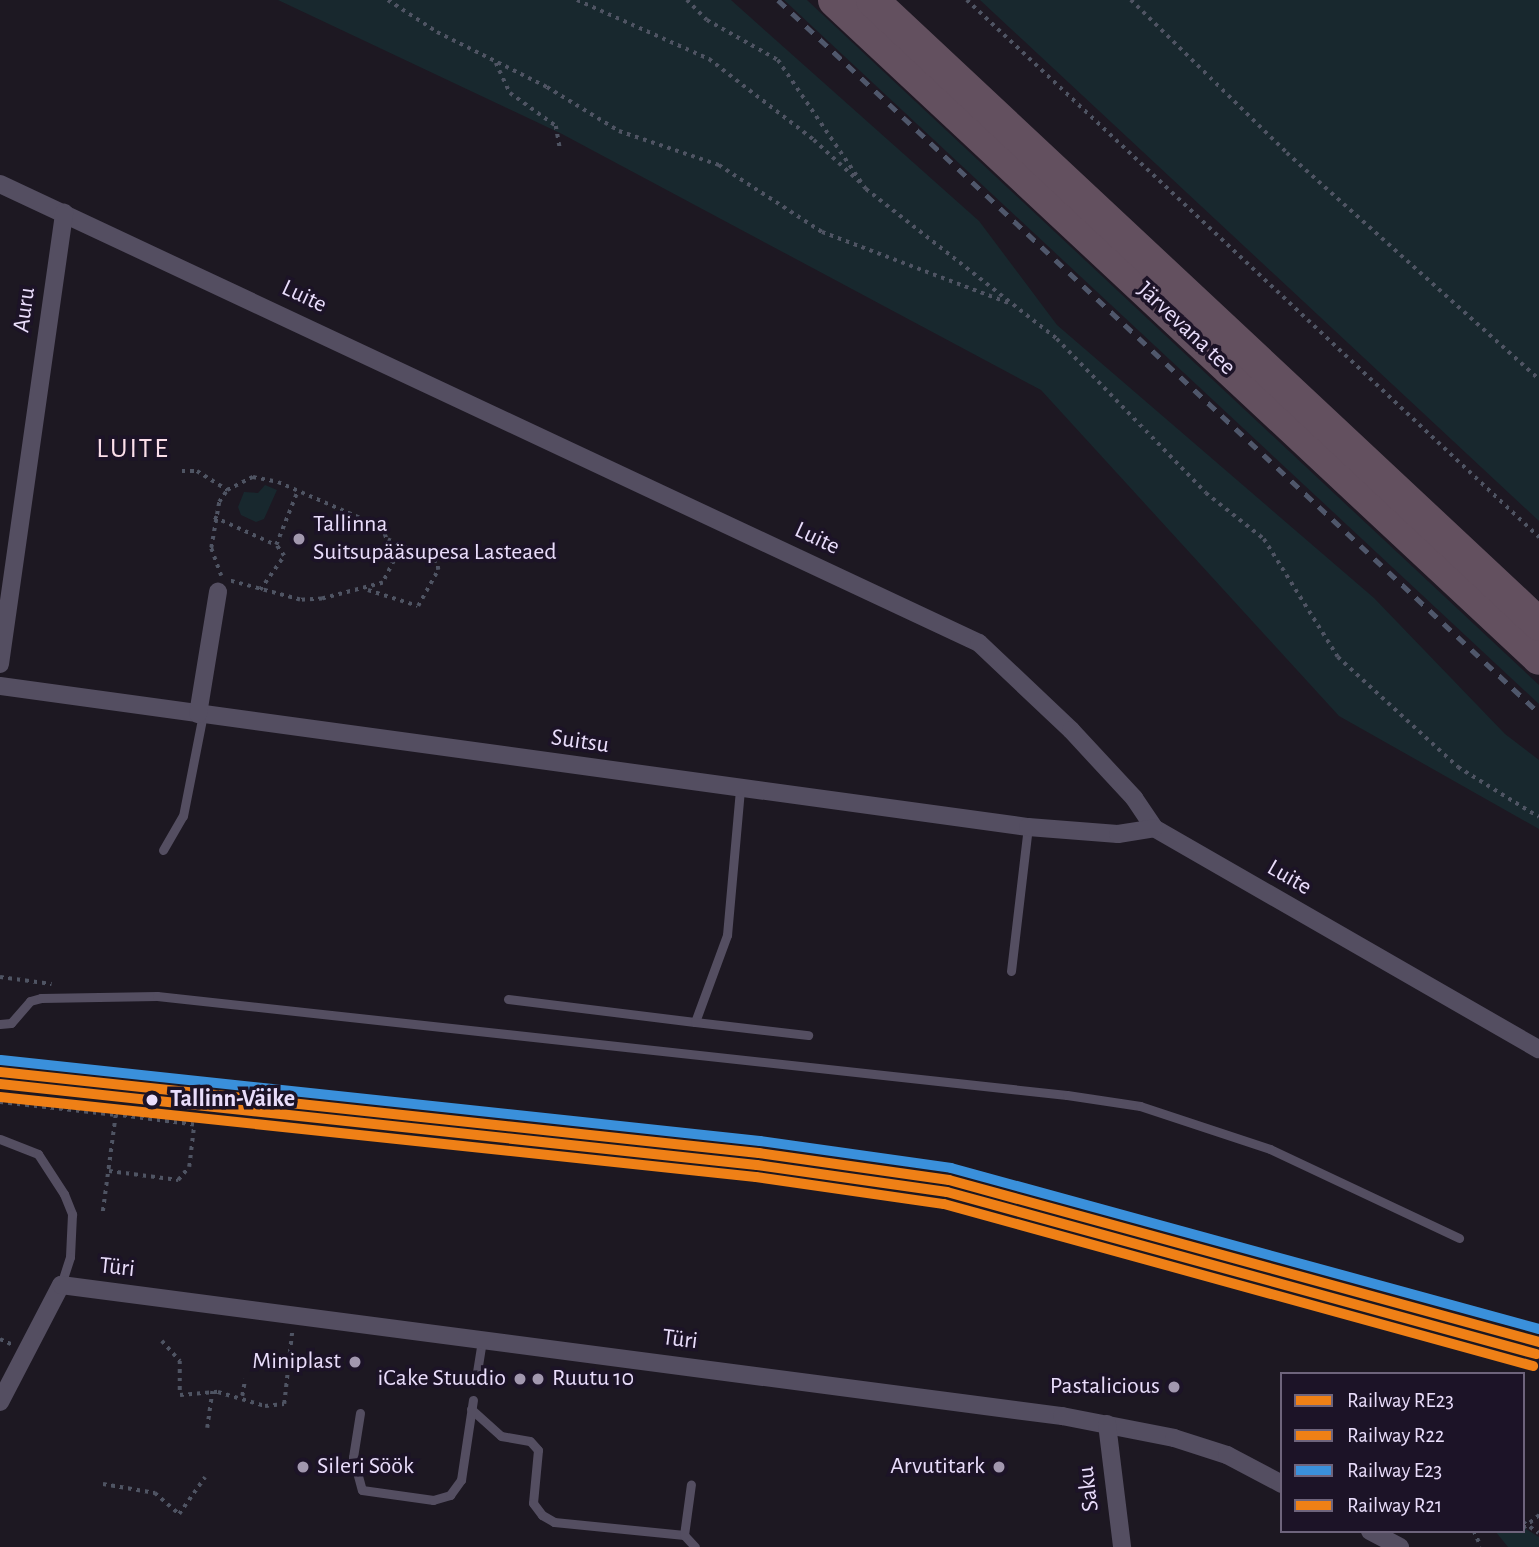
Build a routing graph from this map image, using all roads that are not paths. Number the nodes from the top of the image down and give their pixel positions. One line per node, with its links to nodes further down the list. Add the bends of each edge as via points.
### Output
1 (834, 0): 8 (highway, Järvevana tee)
2 (872, 0): 7 (highway, Järvevana tee)
3 (0, 184): 4 (street, Luite)
4 (64, 213): 6 (street, Auru); 14 (street, Luite, via 979,643 1080,740 1134,798)
5 (220, 585): 11 (street)
6 (3, 623): 9 (street, Auru)
7 (1539, 624)
8 (1539, 659)
9 (0, 664)
10 (0, 686): 11 (street, Suitsu)
11 (200, 714): 12 (street, Suitsu); 15 (lane, via 183,816)
12 (740, 788): 13 (street, Suitsu); 18 (lane, via 727,935)
13 (1028, 827): 14 (street, Suitsu, via 1118,834); 16 (lane)
14 (1154, 828): 21 (street, Luite)
15 (163, 850)
16 (1011, 971)
17 (508, 999): 18 (lane)
18 (695, 1022): 20 (lane)
19 (0, 1024): 23 (lane, via 11,1023 30,1001 62,996 157,996 1140,1107 1270,1149)
20 (808, 1035)
21 (1539, 1049)
22 (0, 1139): 24 (lane, via 38,1154 64,1194 72,1214 70,1257)
23 (1459, 1238)
24 (61, 1285): 25 (street, Türi); 27 (street)
25 (482, 1342): 26 (lane); 29 (street, Türi, via 746,1372)
26 (477, 1372)
27 (0, 1402)
28 (360, 1413): 33 (lane, via 353,1457 362,1490 433,1500 450,1495 461,1480 472,1405 501,1436 530,1441 538,1450 533,1503 542,1515 555,1522)
29 (1107, 1424): 30 (street, Türi, via 1227,1455); 35 (street, Saku)
30 (1280, 1483)
31 (691, 1484): 33 (lane)
32 (1374, 1533): 36 (street)
33 (684, 1535): 34 (lane)
34 (695, 1547)
35 (1122, 1547)
36 (1400, 1547)

